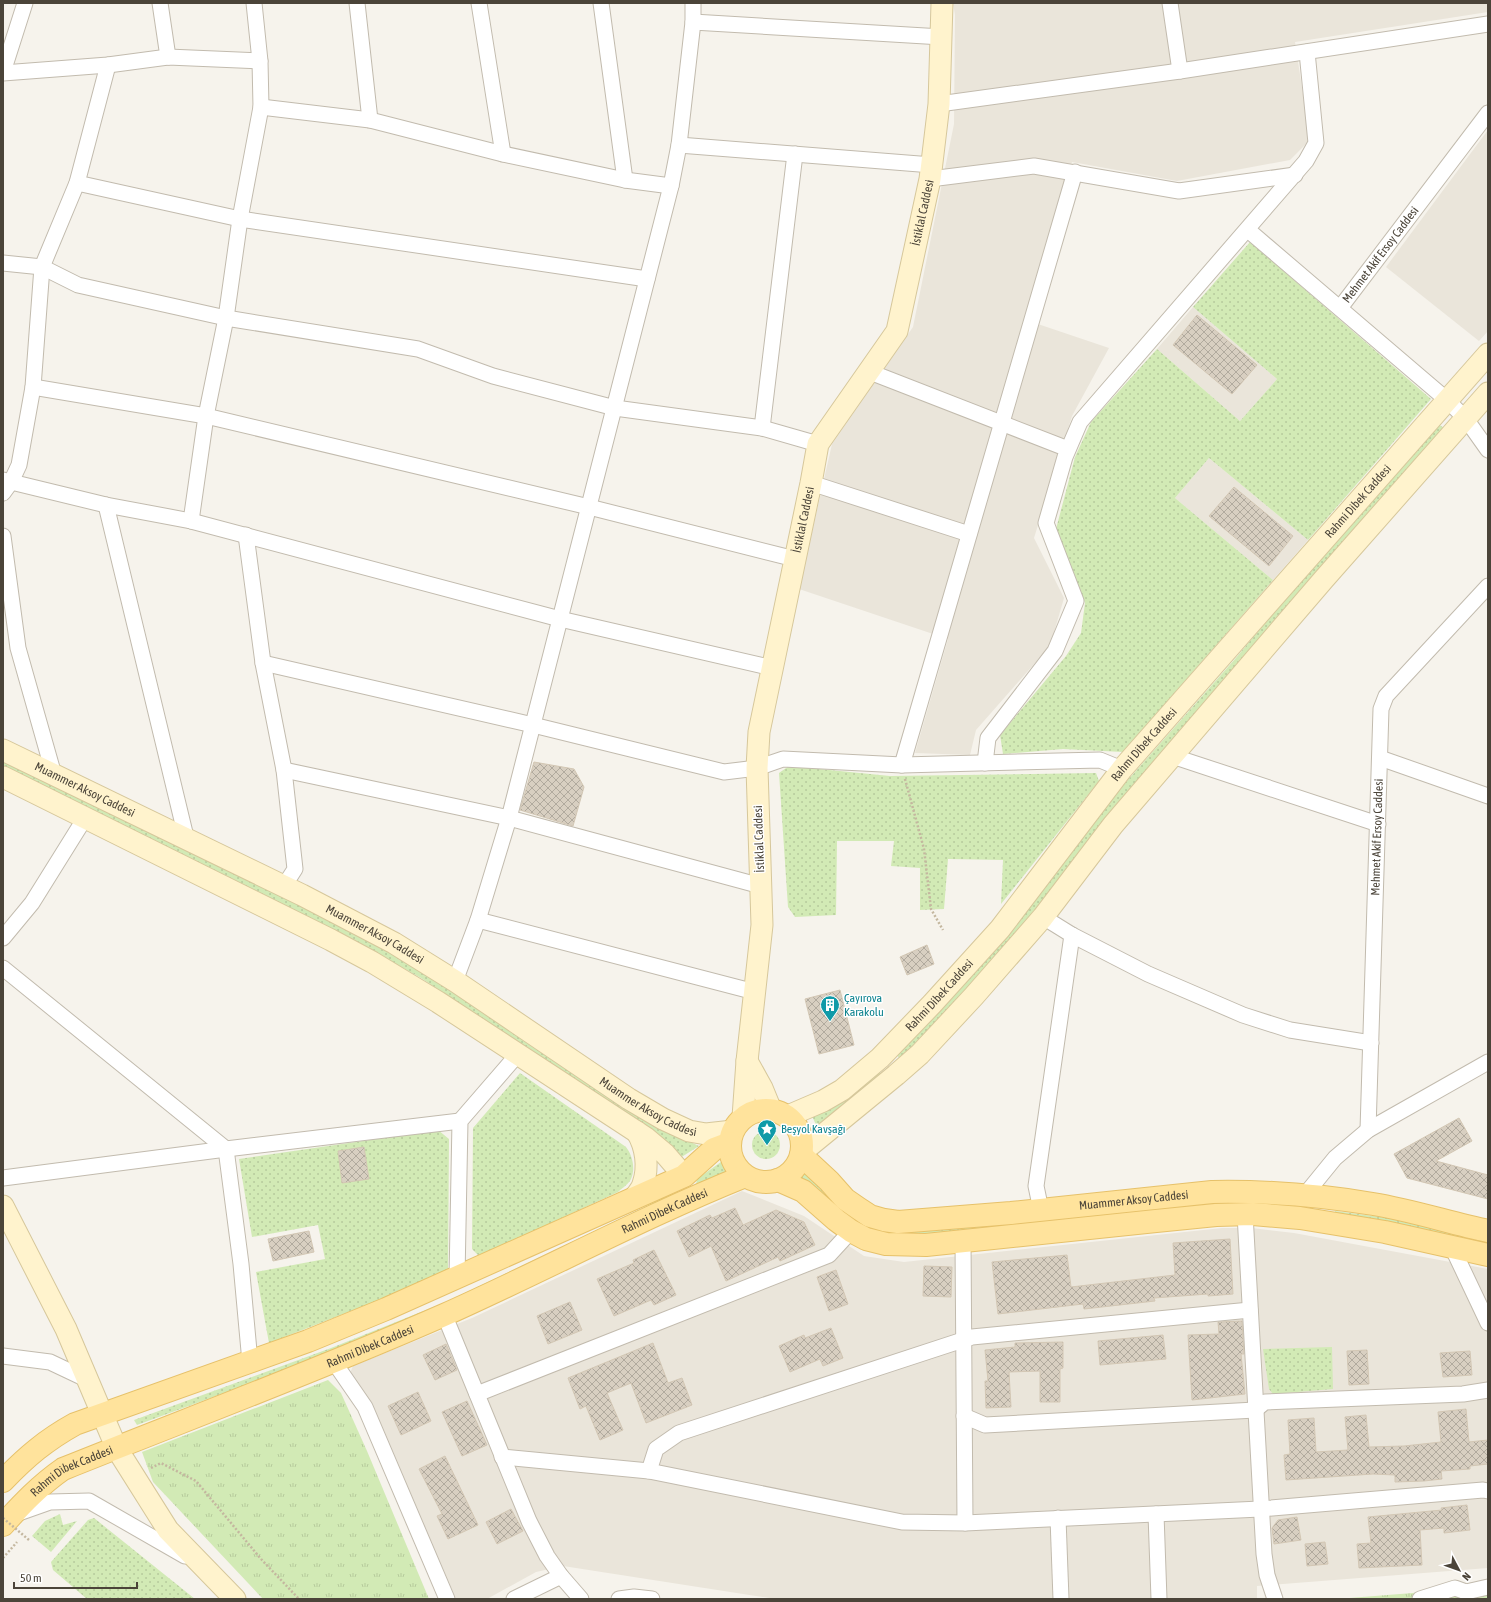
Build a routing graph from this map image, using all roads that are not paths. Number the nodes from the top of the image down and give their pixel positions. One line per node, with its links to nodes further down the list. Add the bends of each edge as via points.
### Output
1 (25, 3): 18 (street)
2 (160, 3): 14 (street)
3 (254, 3): 15 (street)
4 (357, 3): 22 (street)
5 (479, 3): 24 (street)
6 (601, 3): 29 (street)
7 (694, 3): 10 (street)
8 (942, 3): 12 (main road, İstiklal Caddesi)
9 (1170, 3): 17 (street)
10 (693, 22): 12 (street); 23 (street)
11 (1488, 24): 13 (street)
12 (942, 37): 19 (main road, İstiklal Caddesi)
13 (1307, 52): 17 (street); 28 (street, via 1316,143)
14 (168, 57): 15 (street); 16 (street)
15 (260, 61): 20 (street)
16 (108, 65): 18 (street); 30 (street)
17 (1180, 71): 19 (street)
18 (3, 73)
19 (939, 104): 26 (main road, İstiklal Caddesi)
20 (261, 107): 22 (street); 32 (street)
21 (1488, 114): 37 (street, Mehmet Akif Ersoy Caddesi)
22 (370, 120): 24 (street)
23 (679, 145): 25 (street); 31 (street)
24 (503, 154): 29 (street)
25 (796, 154): 26 (street); 48 (street)
26 (931, 172): 27 (street, via 1034,166); 40 (main road, İstiklal Caddesi, via 898,331)
27 (1075, 172): 28 (street, via 1179,191); 47 (street)
28 (1295, 175): 33 (street)
29 (625, 180): 31 (street)
30 (77, 183): 32 (street); 35 (street)
31 (671, 186): 36 (street)
32 (240, 219): 36 (street); 38 (street)
33 (1248, 230): 37 (street); 50 (street, via 1080,422)
34 (3, 263): 35 (street)
35 (42, 267): 38 (street, via 78,285); 41 (street)
36 (647, 279): 44 (street)
37 (1340, 308): 43 (street, Mehmet Akif Ersoy Caddesi)
38 (226, 318): 44 (street, via 418,349 493,376); 45 (street)
39 (1488, 354): 43 (main road, Rahmi Dibek Caddesi)
40 (870, 372): 47 (street); 49 (main road, İstiklal Caddesi)
41 (33, 387): 45 (street); 53 (street, via 19,465)
42 (1488, 393): 46 (main road, Rahmi Dibek Caddesi)
43 (1447, 400): 46 (street, Mehmet Akif Ersoy Caddesi); 72 (main road, Rahmi Dibek Caddesi)
44 (615, 408): 48 (street); 55 (street)
45 (206, 416): 55 (street); 56 (street)
46 (1466, 418): 51 (street, Mehmet Akif Ersoy Caddesi); 67 (main road, Rahmi Dibek Caddesi)
47 (1002, 423): 50 (street); 57 (street)
48 (762, 428): 49 (street)
49 (818, 444): 52 (main road, İstiklal Caddesi)
50 (1068, 449): 69 (street, via 1046,523 1076,601 1055,651 988,738)
51 (1488, 450)
52 (811, 483): 57 (street); 60 (main road, İstiklal Caddesi)
53 (6, 485): 54 (street)
54 (106, 505): 56 (street); 80 (street)
55 (589, 507): 60 (street); 62 (street)
56 (192, 521): 59 (street)
57 (969, 534): 70 (street)
58 (3, 536): 74 (street, via 18,648)
59 (246, 536): 62 (street); 63 (street)
60 (795, 559): 64 (main road, İstiklal Caddesi)
61 (1488, 586): 68 (street, Mehmet Akif Ersoy Caddesi, via 1386,696 1381,709)
62 (560, 619): 64 (street); 65 (street)
63 (263, 663): 65 (street); 73 (street)
64 (772, 668): 71 (main road, İstiklal Caddesi, via 759,732)
65 (533, 725): 71 (street, via 724,772); 78 (street)
66 (3, 750): 74 (main road, Muammer Aksoy Caddesi)
67 (1172, 756): 79 (street); 83 (main road, Rahmi Dibek Caddesi, via 1113,825)
68 (1380, 758): 76 (street); 79 (street, Mehmet Akif Ersoy Caddesi)
69 (985, 763): 70 (street); 72 (street, via 1100,760)
70 (902, 765): 71 (street, via 783,759)
71 (757, 768): 82 (main road, İstiklal Caddesi)
72 (1122, 769): 94 (main road, Rahmi Dibek Caddesi, via 1000,930 880,1058 842,1090 822,1101)
73 (284, 770): 78 (street); 81 (street, via 294,869)
74 (54, 775): 80 (main road, Muammer Aksoy Caddesi)
75 (3, 777): 77 (main road)
76 (1488, 796)
77 (85, 818): 86 (street, via 32,902); 91 (main road, via 372,962)
78 (509, 818): 82 (street); 84 (street)
79 (1378, 824): 90 (street, Mehmet Akif Ersoy Caddesi)
80 (187, 840): 81 (main road, Muammer Aksoy Caddesi)
81 (284, 886): 88 (main road, Muammer Aksoy Caddesi, via 407,951)
82 (761, 886): 89 (main road, İstiklal Caddesi, via 762,925)
83 (1043, 917): 85 (street); 100 (main road, Rahmi Dibek Caddesi, via 920,1054)
84 (478, 920): 88 (street); 89 (street)
85 (1072, 935): 90 (street, via 1148,974 1243,1015 1290,1030); 109 (street, via 1036,1186)
86 (3, 938)
87 (3, 968): 99 (street)
88 (455, 981): 97 (main road, Muammer Aksoy Caddesi, via 629,1099 663,1119 689,1131 706,1134)
89 (755, 992): 92 (main road, İstiklal Caddesi)
90 (1371, 1043): 96 (street, Mehmet Akif Ersoy Caddesi)
91 (518, 1054): 95 (street); 98 (main road)
92 (747, 1061): 94 (main road); 97 (main road, İstiklal Caddesi)
93 (1488, 1062): 96 (street)
94 (780, 1113): 97 (main road, Rahmi Dibek Caddesi, via 754,1111); 100 (main road, via 795,1123 800,1132)
95 (460, 1121): 99 (street); 116 (street)
96 (1368, 1130): 106 (street, via 1335,1158)
97 (735, 1131): 101 (main road, Rahmi Dibek Caddesi); 102 (main road, via 730,1154 734,1164)
98 (637, 1132): 101 (main road, via 657,1146); 107 (main road, via 644,1144 646,1168 643,1184)
99 (226, 1149): 103 (street); 122 (street, via 241,1264)
100 (802, 1154): 104 (main road, Rahmi Dibek Caddesi, via 796,1166); 109 (main road, Muammer Aksoy Caddesi, via 845,1199 870,1216 884,1220 913,1221)
101 (684, 1176): 105 (main road); 107 (main road, Rahmi Dibek Caddesi)
102 (745, 1176): 104 (main road, via 764,1182); 105 (main road, Rahmi Dibek Caddesi)
103 (3, 1178)
104 (778, 1180): 111 (main road, via 803,1191)
105 (702, 1193): 118 (main road, Rahmi Dibek Caddesi)
106 (1304, 1196): 109 (main road, Muammer Aksoy Caddesi, via 1212,1192); 112 (main road, Muammer Aksoy Caddesi, via 1373,1204)
107 (635, 1197): 116 (main road, Rahmi Dibek Caddesi)
108 (3, 1206): 124 (main road, via 66,1329)
109 (1041, 1210)
110 (1245, 1214): 113 (main road); 114 (main road, via 1300,1218 1385,1232); 117 (street)
111 (851, 1231): 113 (main road, via 866,1239 904,1246); 126 (street, via 829,1255)
112 (1488, 1231)
113 (963, 1241): 120 (street)
114 (1452, 1247): 115 (main road); 119 (street)
115 (1488, 1255)
116 (457, 1278): 122 (main road, Rahmi Dibek Caddesi, via 322,1336)
117 (1250, 1310): 120 (street, via 972,1337); 127 (street)
118 (444, 1314): 123 (main road, Rahmi Dibek Caddesi); 126 (street)
119 (1488, 1323)
120 (964, 1340): 129 (street); 132 (street, via 680,1433 656,1449)
121 (3, 1356): 124 (street, via 50,1362)
122 (250, 1362): 128 (main road, Rahmi Dibek Caddesi)
123 (334, 1362): 130 (main road, Rahmi Dibek Caddesi); 145 (street, via 365,1407)
124 (88, 1380): 128 (main road)
125 (1488, 1390): 127 (street, via 1463,1394 1265,1402)
126 (477, 1394): 131 (street)
127 (1255, 1410): 129 (street, via 985,1424); 135 (street)
128 (103, 1415): 130 (main road); 133 (main road, Rahmi Dibek Caddesi, via 75,1424 53,1437 19,1464)
129 (964, 1416): 139 (street)
130 (117, 1448): 138 (main road, Rahmi Dibek Caddesi, via 63,1469 44,1483); 140 (main road, via 168,1530)
131 (502, 1457): 132 (street); 141 (street, via 529,1521 547,1556)
132 (649, 1472): 139 (street, via 902,1522)
133 (3, 1481)
134 (1488, 1491): 135 (street)
135 (1260, 1509): 136 (street); 152 (street, via 1266,1568)
136 (1156, 1514): 137 (street); 151 (street)
137 (1058, 1518): 139 (street); 150 (street)
138 (6, 1519): 140 (street, via 50,1502 90,1501)
139 (965, 1523)
140 (205, 1568): 144 (main road)
141 (561, 1576): 146 (street); 147 (street)
142 (1488, 1587): 143 (street)
143 (1463, 1595): 153 (street, via 1456,1588)
144 (234, 1599)
145 (447, 1599)
146 (514, 1599)
147 (581, 1599)
148 (619, 1599): 149 (street)
149 (652, 1599)
150 (1061, 1599)
151 (1159, 1599)
152 (1275, 1599)
153 (1420, 1599)

